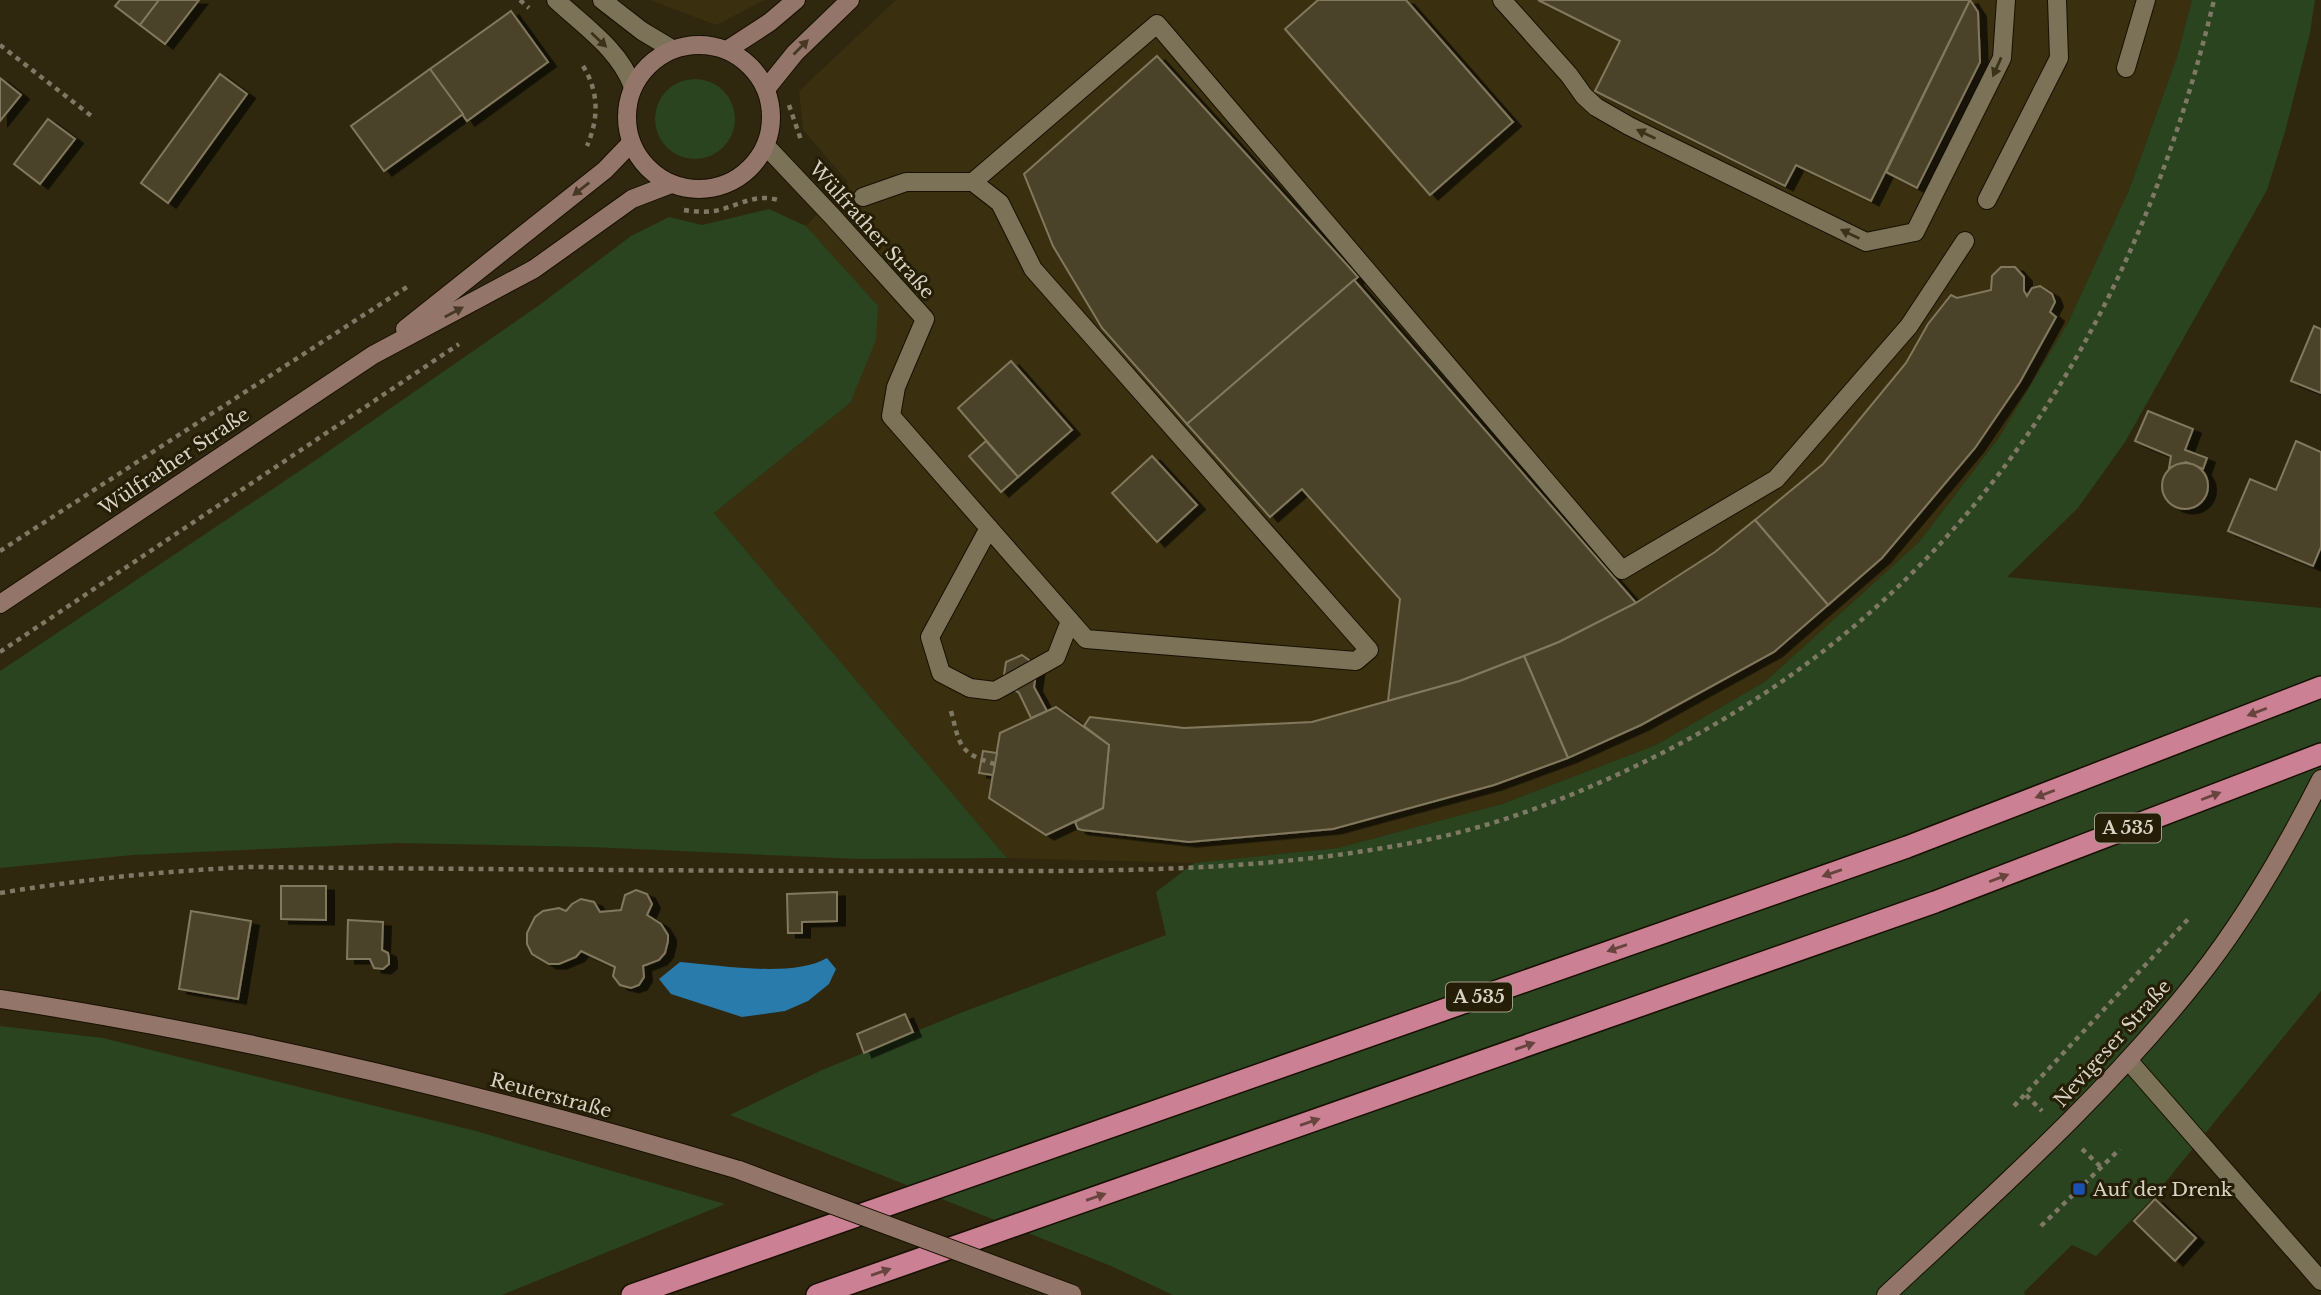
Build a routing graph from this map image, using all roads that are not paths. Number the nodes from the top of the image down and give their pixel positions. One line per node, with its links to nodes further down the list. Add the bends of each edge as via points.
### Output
1 (556, 0): 12 (street, one-way to 12, via 614,54)
2 (602, 0): 9 (street)
3 (796, 0): 10 (main road)
4 (850, 0): 13 (main road, one-way to 4, via 795,52)
5 (1503, 0): 6 (street, one-way to 5, via 2002,58 1915,232 1866,242 1596,107)
6 (2006, 0)
7 (2057, 0): 19 (street, via 2059,58)
8 (2146, 0): 11 (street)
9 (672, 49): 10 (main road, via 700,43); 12 (main road, via 647,64)
10 (727, 50): 13 (main road, via 751,66)
11 (2126, 68)
12 (633, 87): 14 (main road, via 625,116)
13 (766, 89): 15 (main road, via 773,117)
14 (631, 143): 17 (main road, via 646,169); 21 (main road, Wülfrather Straße, one-way to 21, via 605,170)
15 (766, 146): 17 (main road, via 751,169 725,185 699,191); 22 (street, Wülfrather Straße, via 925,320 896,387 891,416)
16 (973, 182): 18 (street, via 906,182); 20 (street, via 1157,24 1622,570 1776,479 1909,326); 24 (street, via 1000,203 1033,269 1369,650 1356,662 1086,639)
17 (671, 184): 21 (main road, Wülfrather Straße, one-way to 17, via 534,269 632,199)
18 (863, 197)
19 (1987, 200)
20 (1965, 240)
21 (373, 355): 23 (main road, Wülfrather Straße)
22 (989, 528): 24 (street); 24 (street, via 930,637 941,673 970,688 995,691 1056,657)
23 (0, 604)
24 (1070, 621)
25 (2321, 687): 32 (highway, A 535, one-way to 32, via 1907,847)
26 (2321, 754): 33 (highway, A 535, one-way to 26, via 1935,902)
27 (2321, 779): 29 (main road, Nevigeser Straße, via 2255,898 2199,977)
28 (0, 999): 31 (main road, Reuterstraße, bridge, via 296,1052 584,1123 739,1170)
29 (2128, 1060): 30 (street); 34 (main road, Nevigeser Straße, via 2062,1130)
30 (2321, 1281)
31 (1073, 1294)
32 (632, 1295)
33 (817, 1295)
34 (1886, 1295)

